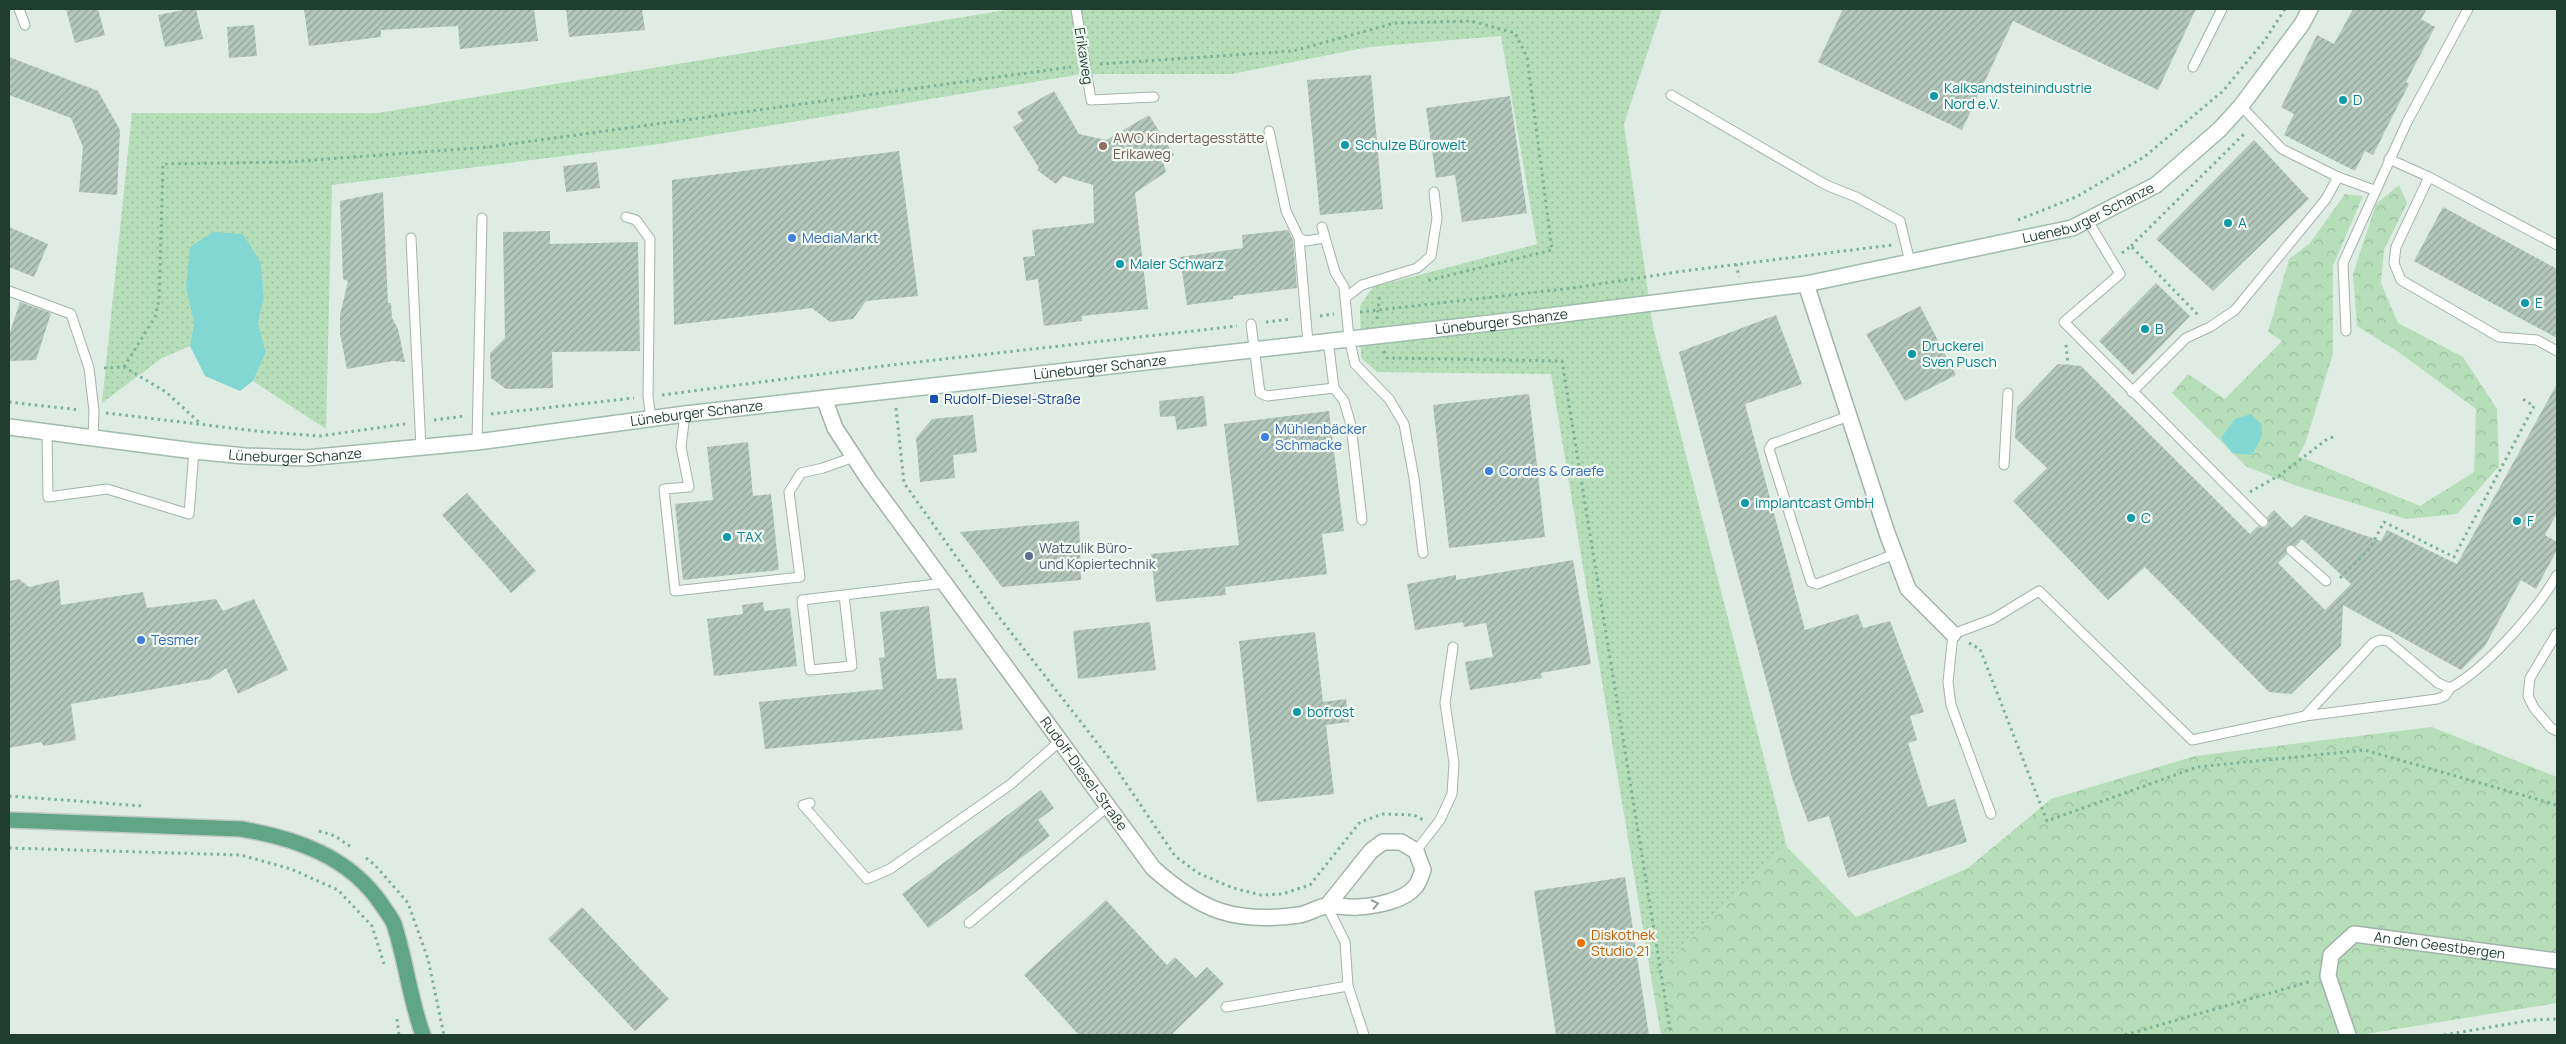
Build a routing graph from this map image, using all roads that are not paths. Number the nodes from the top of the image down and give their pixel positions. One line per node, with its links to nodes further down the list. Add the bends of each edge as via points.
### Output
1 (19, 9): 6 (lane)
2 (1076, 9): 9 (lane, Erikaweg, via 1091,100)
3 (2222, 9): 7 (lane)
4 (2310, 9): 10 (street)
5 (2468, 9): 12 (lane)
6 (25, 25)
7 (2194, 67)
8 (1671, 95): 25 (lane, via 1826,185 1856,197 1900,222)
9 (1154, 97)
10 (2241, 106): 14 (lane, via 2282,149); 19 (street, Lueneburger Schanze, via 2219,130 2156,185)
11 (1269, 131): 22 (lane, via 1286,211)
12 (2389, 159): 13 (lane); 15 (lane)
13 (2429, 176): 24 (lane); 35 (lane, via 2396,246 2394,263 2401,280 2499,337 2537,340)
14 (2338, 177): 15 (lane); 37 (lane, via 2326,199 2235,310 2186,338)
15 (2374, 190): 30 (lane, via 2342,263)
16 (1434, 192): 28 (lane, via 1437,218 1431,256 1417,268 1362,285)
17 (626, 217): 42 (lane, via 636,220 650,239 648,396)
18 (482, 218): 46 (lane)
19 (2088, 221): 25 (street, Lueneburger Schanze, via 2072,228); 37 (lane, via 2120,274 2064,322)
20 (1322, 227): 23 (lane)
21 (411, 238): 47 (lane)
22 (1299, 238): 23 (lane, via 1306,241); 33 (lane)
23 (1324, 238): 28 (lane)
24 (2557, 245)
25 (1910, 262): 26 (street, Lueneburger Schanze)
26 (1806, 284): 31 (street, Lüneburger Schanze); 41 (street)
27 (9, 291): 45 (lane, via 71,314 90,368)
28 (1346, 298): 31 (lane)
29 (1252, 324): 34 (lane)
30 (2346, 331)
31 (1349, 338): 32 (street, Lüneburger Schanze); 54 (lane, via 1355,364 1389,399 1404,424)
32 (1328, 340): 33 (street, Lüneburger Schanze); 36 (lane)
33 (1308, 343): 34 (street, Lüneburger Schanze)
34 (1254, 348): 36 (lane, via 1260,393 1267,396); 39 (street, Lüneburger Schanze)
35 (2557, 351)
36 (1334, 388): 51 (lane, via 1344,402 1351,425)
37 (2132, 392): 52 (lane)
38 (2008, 393): 50 (lane)
39 (824, 398): 40 (street, Lüneburger Schanze); 49 (street, Rudolf-Diesel-Straße, via 835,428)
40 (685, 414): 42 (street, Lüneburger Schanze); 49 (lane, via 681,446 689,487 664,489 675,591 800,577 790,492 801,473)
41 (1849, 416): 55 (street); 55 (lane, via 1772,444 1769,449 1811,582 1817,584)
42 (651, 419): 46 (street, Lüneburger Schanze)
43 (9, 427): 44 (street, Lüneburger Schanze)
44 (47, 432): 45 (street, Lüneburger Schanze); 48 (lane, via 48,497 107,489 189,514)
45 (93, 438): 48 (street, Lüneburger Schanze)
46 (477, 442): 47 (street, Lüneburger Schanze)
47 (421, 448): 48 (street, Lüneburger Schanze, via 306,458)
48 (194, 451)
49 (854, 457): 58 (street, Rudolf-Diesel-Straße)
50 (2004, 465)
51 (1362, 520)
52 (2263, 522)
53 (2291, 550): 57 (lane)
54 (1423, 553)
55 (1895, 554): 61 (street, via 1908,589)
56 (2557, 575): 63 (lane, via 2544,597 2494,652 2465,681)
57 (2326, 581)
58 (945, 583): 59 (lane); 66 (street, Rudolf-Diesel-Straße)
59 (844, 595): 59 (lane, via 802,600 810,670 852,666)
60 (2557, 633): 65 (lane, via 2530,678 2528,696 2534,708)
61 (1953, 634): 64 (lane, via 1993,620 2039,591 2192,740); 69 (lane, via 1948,682 1952,704)
62 (1453, 647): 71 (lane, via 1445,703 1454,779 1452,794 1440,820)
63 (2450, 688): 64 (lane, via 2445,696 2438,699); 64 (lane, via 2438,683 2388,641 2380,640 2373,643)
64 (2305, 716)
65 (2557, 731)
66 (1059, 742): 67 (lane, via 1011,784 890,869 867,879 803,805); 68 (street, Rudolf-Diesel-Straße)
67 (810, 803)
68 (1107, 807): 72 (street, Rudolf-Diesel-Straße, via 1153,868 1179,891 1208,907 1261,919 1302,915); 73 (lane)
69 (1991, 814)
70 (9, 820): 77 (main road, via 241,830 270,834 325,853 372,891 393,922 408,971)
71 (1416, 851): 72 (street, via 1402,842 1383,842 1371,851); 72 (street, Rudolf-Diesel-Straße, one-way to 71, via 1358,908 1400,898 1415,888 1423,870)
72 (1327, 906): 75 (lane, via 1345,942)
73 (969, 923)
74 (2557, 961): 79 (street, An den Geestbergen, via 2354,934 2331,955 2328,976)
75 (1348, 986): 76 (lane); 78 (lane)
76 (1226, 1007)
77 (419, 1031)
78 (1364, 1035)
79 (2348, 1035)

